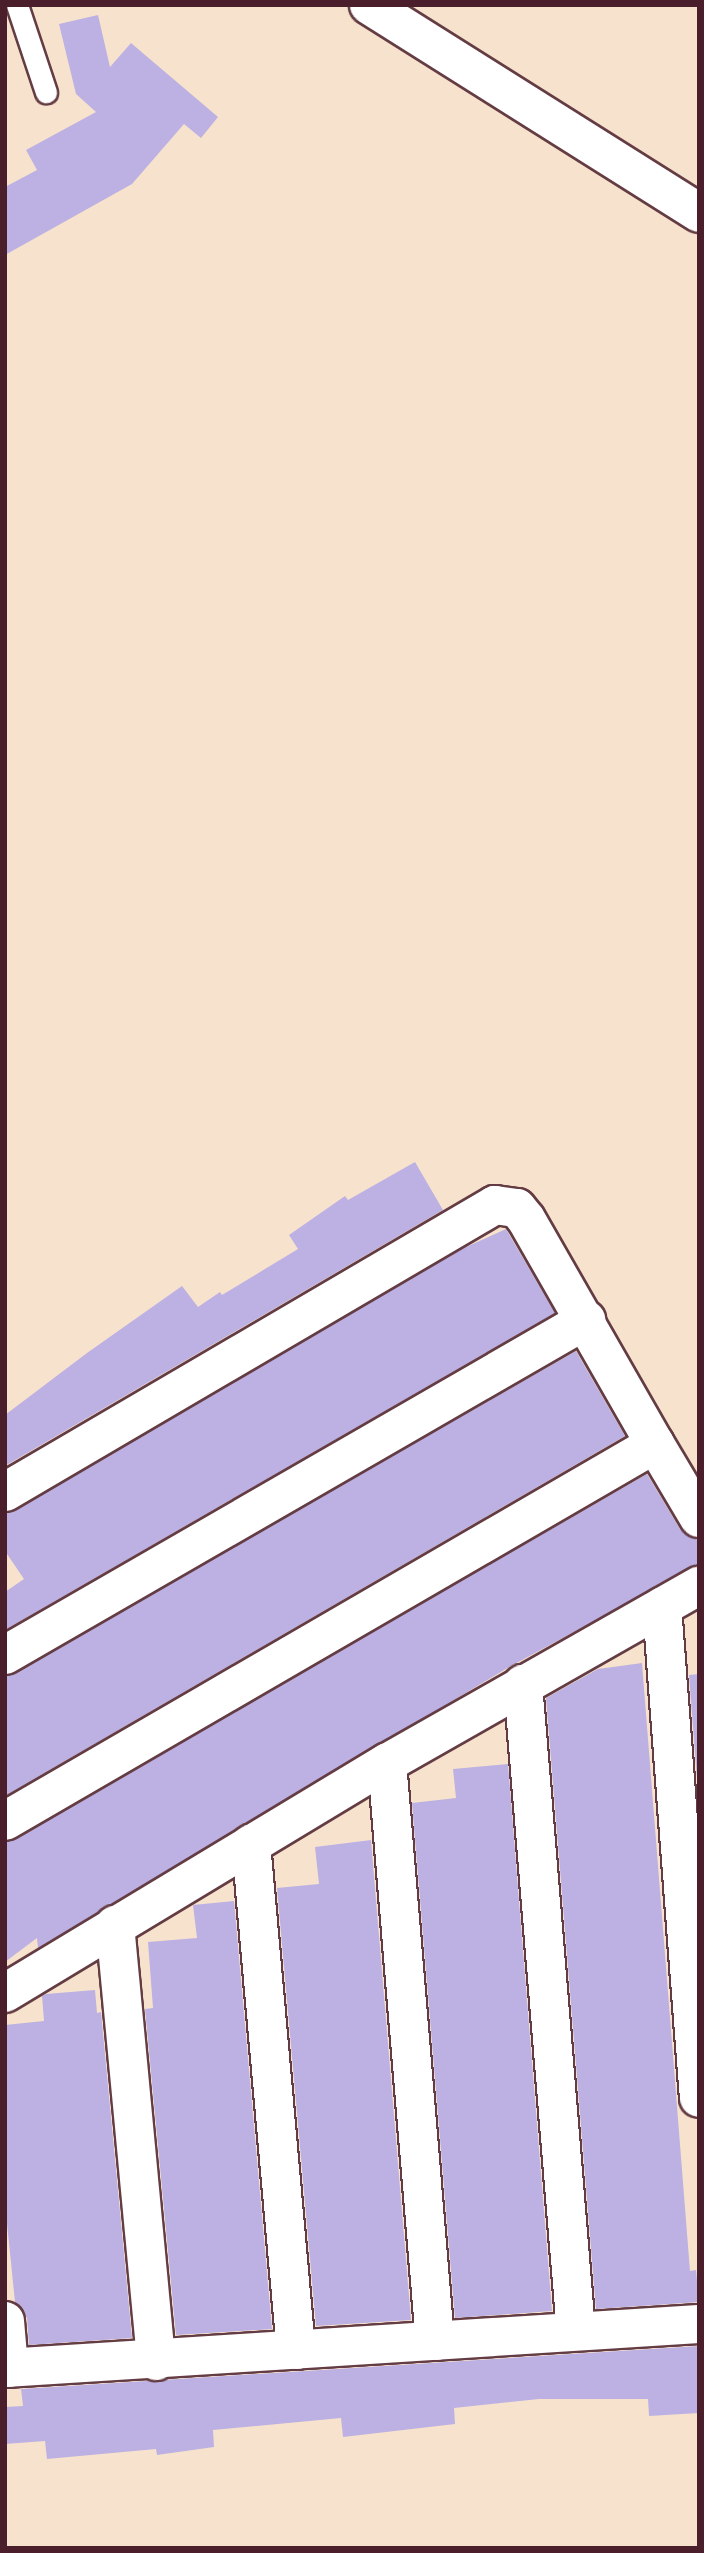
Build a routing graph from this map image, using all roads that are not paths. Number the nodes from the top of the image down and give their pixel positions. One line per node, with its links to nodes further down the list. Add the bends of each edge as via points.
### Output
1 (17, 5): 3 (lane)
2 (369, 5): 4 (street)
3 (46, 92)
4 (699, 213)
5 (586, 1320): 6 (street); 7 (street, via 526,1219 517,1208 495,1205); 11 (street)
6 (655, 1444): 8 (street); 14 (street)
7 (5, 1492)
8 (699, 1518)
9 (699, 1586): 10 (street)
10 (662, 1607): 12 (street); 18 (street)
11 (5, 1655)
12 (523, 1684): 13 (street); 21 (street)
13 (387, 1763): 15 (street); 22 (street)
14 (5, 1821)
15 (251, 1844): 16 (street); 23 (street)
16 (115, 1925): 17 (street); 24 (street)
17 (5, 1993)
18 (699, 2098)
19 (5, 2321): 25 (street)
20 (699, 2324): 21 (street)
21 (576, 2331): 22 (street)
22 (435, 2341): 23 (street)
23 (296, 2350): 24 (street)
24 (156, 2361): 25 (street)
25 (7, 2368)

